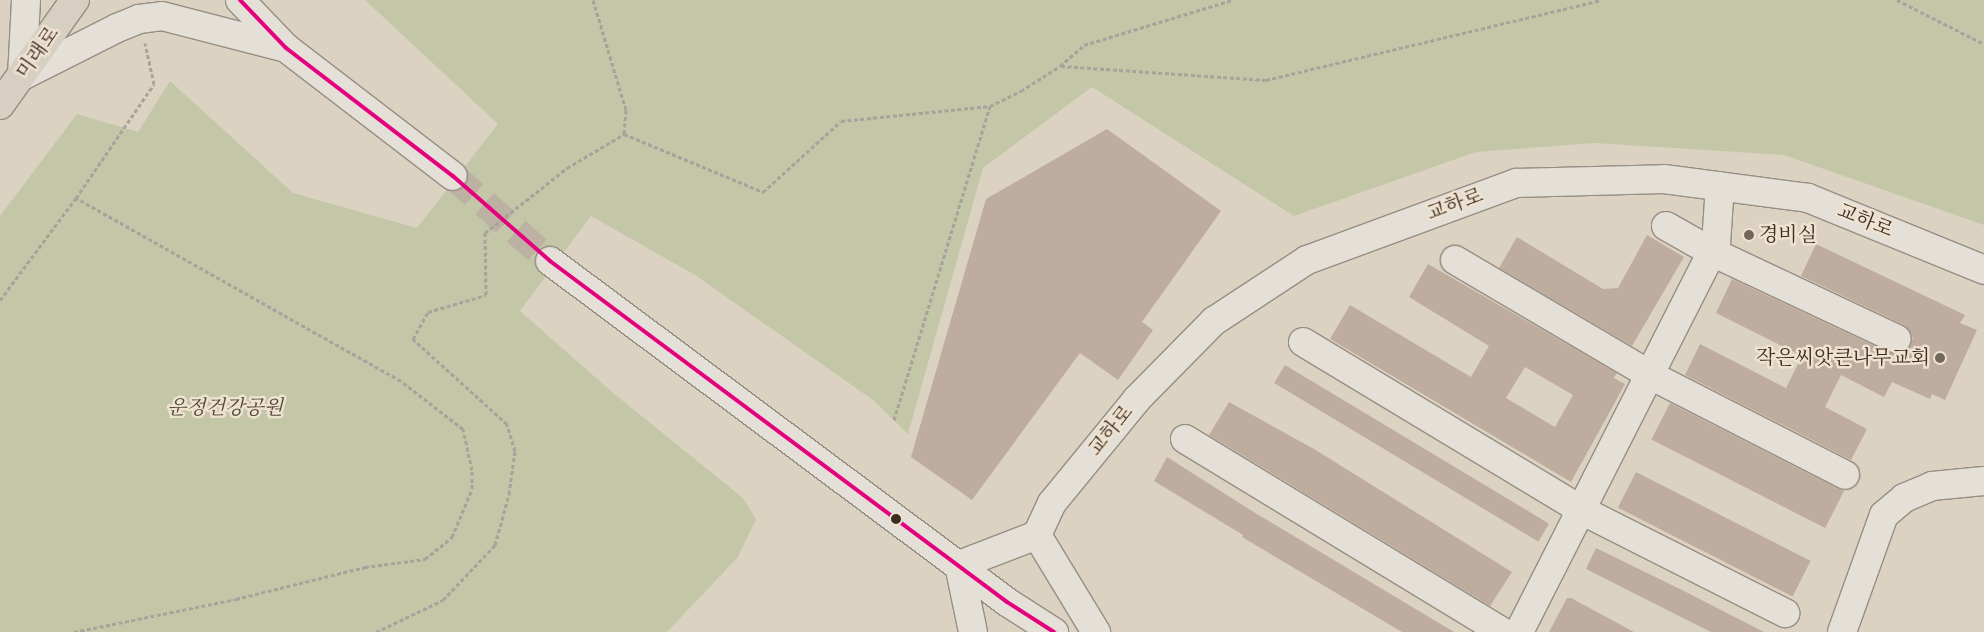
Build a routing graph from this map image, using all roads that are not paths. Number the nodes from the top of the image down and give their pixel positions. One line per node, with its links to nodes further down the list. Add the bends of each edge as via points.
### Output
1 (26, 0): 6 (street)
2 (75, 0): 6 (main road, 미래로)
3 (240, 0): 5 (street)
4 (268, 0): 5 (street)
5 (286, 48): 6 (street, via 162,16 139,19); 8 (street)
6 (22, 76): 7 (main road, 미래로)
7 (0, 105)
8 (453, 176)
9 (1720, 186): 11 (street, via 1716,244); 14 (street, 교하로, via 1808,198); 22 (street, 교하로, via 1664,179 1516,182 1307,260 1214,321 1137,399 1052,503)
10 (1666, 226): 11 (street)
11 (1712, 252): 15 (street); 17 (street)
12 (1456, 260): 17 (street)
13 (550, 261): 23 (street)
14 (1984, 270)
15 (1897, 339)
16 (1303, 342): 21 (street)
17 (1650, 375): 19 (street); 21 (street)
18 (1185, 440): 28 (street)
19 (1845, 475)
20 (1984, 481): 30 (street, via 1932,486 1904,498 1884,515)
21 (1581, 510): 24 (street); 29 (street)
22 (1037, 535): 23 (street); 27 (street)
23 (959, 565): 25 (street); 26 (street)
24 (1785, 613)
25 (973, 632)
26 (1054, 632)
27 (1096, 632)
28 (1503, 632)
29 (1519, 632)
30 (1842, 632)

